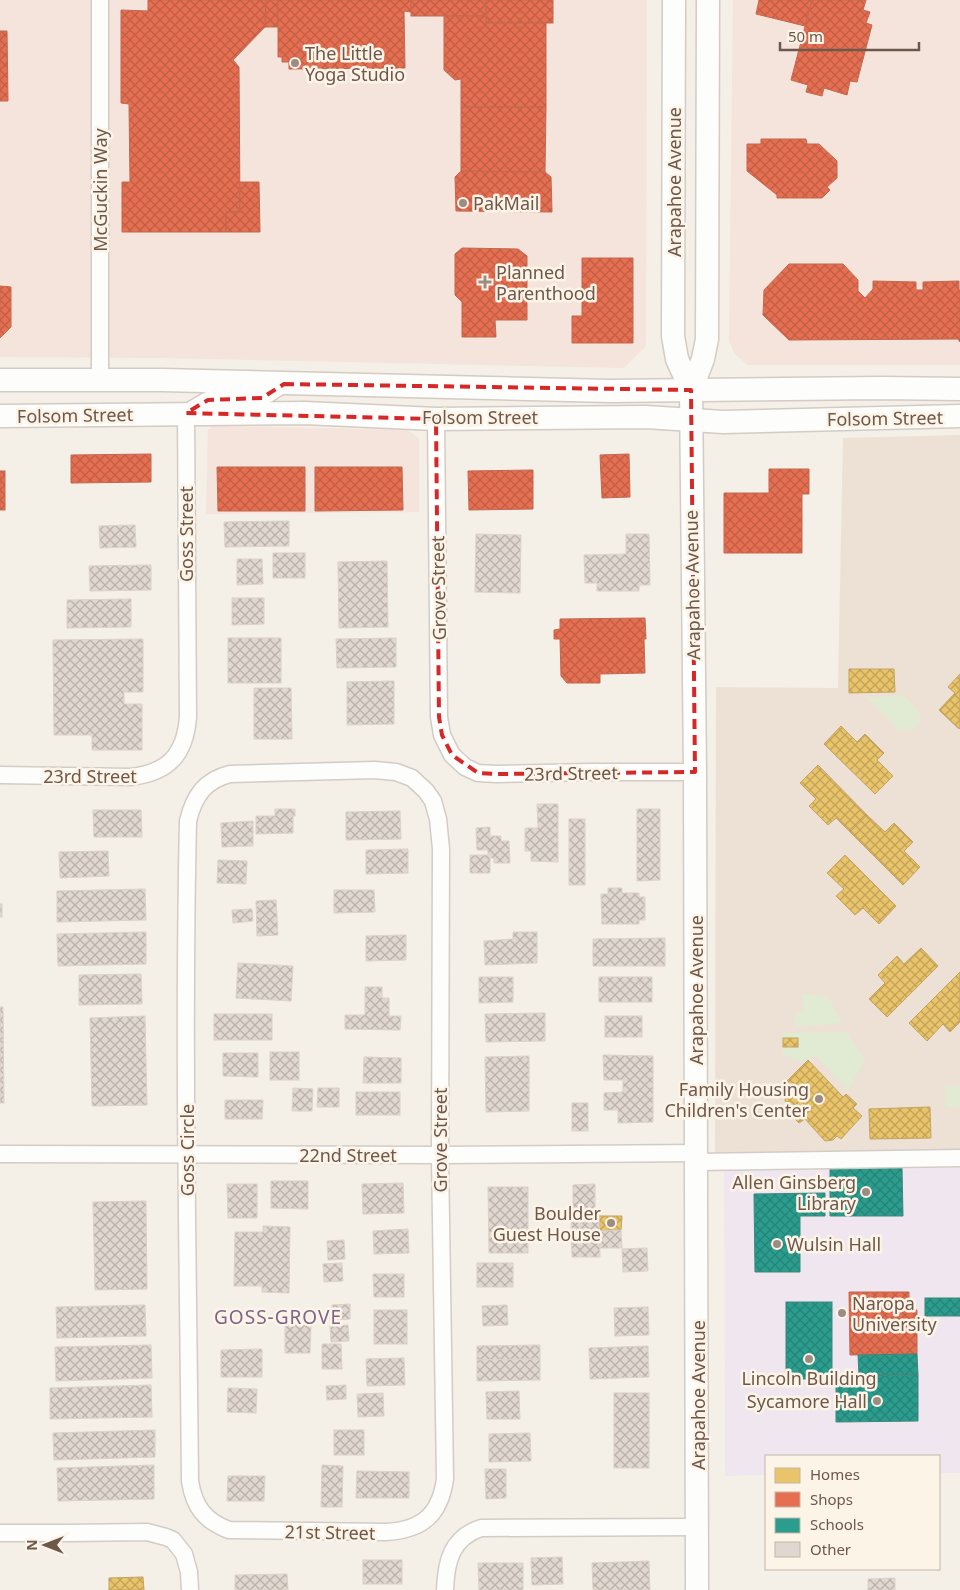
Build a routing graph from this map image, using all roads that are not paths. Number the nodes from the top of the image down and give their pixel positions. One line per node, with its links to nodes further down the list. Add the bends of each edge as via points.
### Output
1 (100, 0): 5 (street, McGuckin Way)
2 (674, 0): 8 (main road, Arapahoe Avenue, via 673,336 677,359)
3 (708, 0): 8 (main road, Arapahoe Avenue, via 707,339)
4 (0, 380): 5 (main road, Folsom Street)
5 (100, 380): 6 (main road, Folsom Street)
6 (284, 384): 8 (main road, Folsom Street); 9 (street, via 262,398 208,400)
7 (960, 389): 8 (main road, Folsom Street)
8 (691, 390): 13 (main road, Arapahoe Avenue)
9 (186, 413): 10 (main road, Folsom Street); 12 (main road, Folsom Street, via 305,413); 15 (street, Goss Street, via 188,716 183,742)
10 (0, 416)
11 (960, 416): 13 (main road, Folsom Street)
12 (436, 419): 13 (main road, Folsom Street, via 646,417); 14 (street, Grove Street, via 439,717 442,735)
13 (691, 420): 16 (main road, Arapahoe Avenue)
14 (452, 755): 16 (street, 23rd Street, via 478,773)
15 (174, 758): 17 (street, 23rd Street, via 148,775 130,777)
16 (695, 772): 22 (main road, Arapahoe Avenue)
17 (0, 776)
18 (210, 783): 20 (street, Goss Circle, via 196,797 188,821); 21 (street, Grove Street, via 230,774 375,770 404,774 426,791 435,806 441,849)
19 (0, 1154): 20 (street, 22nd Street)
20 (186, 1154): 21 (street, 22nd Street); 25 (street, Goss Circle, via 190,1481 192,1496 200,1512)
21 (440, 1155): 22 (street, 22nd Street); 24 (street, Grove Street, via 445,1479)
22 (697, 1158): 23 (street, 22nd Street); 26 (main road, Arapahoe Avenue)
23 (960, 1158)
24 (440, 1500): 25 (street, 21st Street, via 425,1521 399,1532 229,1530)
25 (208, 1518)
26 (697, 1527): 29 (street, via 490,1527 472,1531 450,1554); 30 (main road, Arapahoe Avenue)
27 (0, 1533): 28 (street, via 146,1532 173,1540 184,1554 190,1572)
28 (190, 1590)
29 (444, 1590)
30 (697, 1590)

